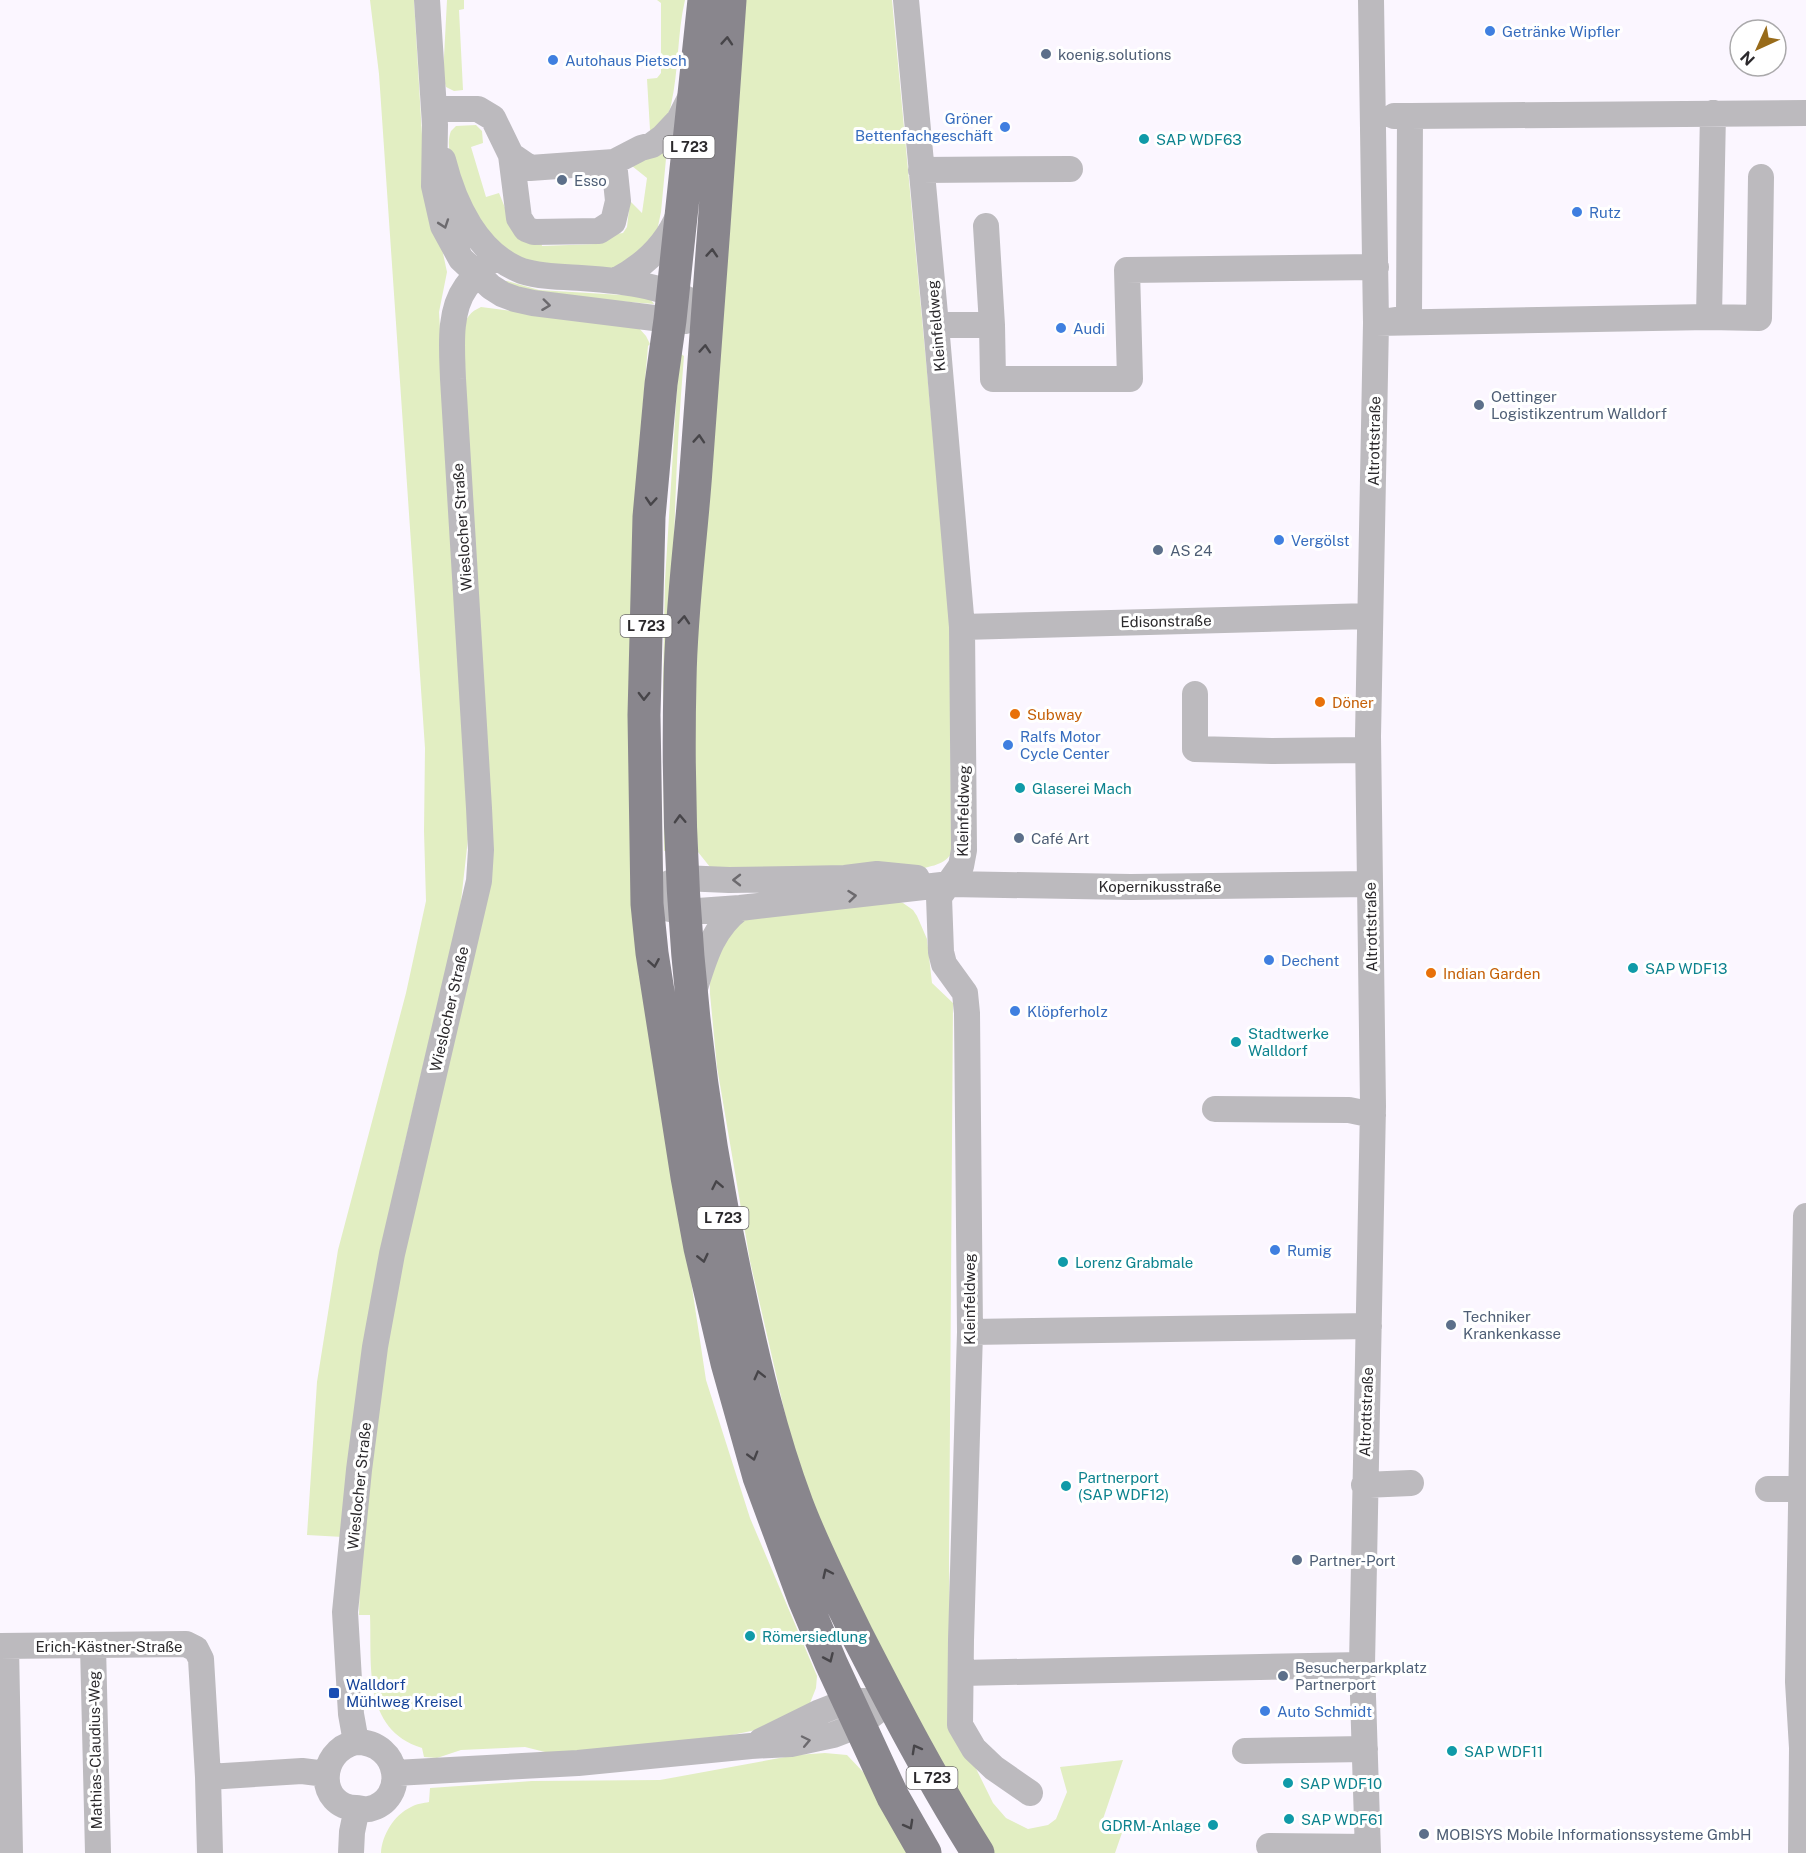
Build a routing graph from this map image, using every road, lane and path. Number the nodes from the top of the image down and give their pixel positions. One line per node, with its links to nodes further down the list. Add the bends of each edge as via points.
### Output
1 (427, 0): 11 (street)
2 (704, 0): 6 (main road, L 723)
3 (730, 0): 24 (main road, L 723, one-way to 3)
4 (906, 0): 15 (street, Kleinfeldweg)
5 (1371, 0): 9 (street, Altrottstraße)
6 (695, 88): 13 (street, via 679,120 652,145); 17 (main road, L 723)
7 (1713, 113): 8 (street); 10 (street); 25 (street)
8 (1806, 113)
9 (1374, 116): 10 (street); 20 (street, Altrottstraße)
10 (1410, 116): 26 (street, via 1409,318)
11 (434, 117): 12 (street, via 478,110 493,118); 19 (street, via 447,177 457,202 476,236); 21 (street, one-way to 21, via 434,186 443,225 461,259)
12 (511, 155): 13 (street, via 530,168); 13 (street, via 519,218 525,229 534,232 599,231 613,222 618,201)
13 (614, 162)
14 (1070, 169): 15 (street)
15 (921, 170): 27 (street, Kleinfeldweg)
16 (1761, 177): 25 (street, via 1759,318)
17 (683, 206): 22 (street, via 672,230 650,257); 23 (main road, L 723)
18 (986, 226): 28 (street)
19 (495, 256): 21 (street, Wieslocher Straße); 22 (street, via 524,271)
20 (1376, 267): 26 (street, Altrottstraße); 28 (street, via 1127,270 1130,379 993,379)
21 (476, 275): 23 (street, one-way to 23, via 502,294 532,303); 56 (street, Wieslocher Straße, via 457,307 452,343 479,808 479,881 400,1219 375,1347 345,1612)
22 (615, 281): 23 (street)
23 (671, 306): 24 (street, via 687,298); 36 (main road, L 723, one-way to 36, via 649,517 644,715)
24 (708, 312): 33 (main road, L 723, one-way to 24, via 680,675)
25 (1709, 317): 26 (street)
26 (1376, 323): 29 (street, Altrottstraße)
27 (936, 325): 28 (street); 30 (street, Kleinfeldweg)
28 (992, 325)
29 (1370, 616): 30 (street, Edisonstraße); 32 (street, Altrottstraße)
30 (962, 627): 34 (street, Kleinfeldweg, via 964,850 961,866)
31 (1195, 694): 32 (street, via 1195,749)
32 (1368, 750): 35 (street, Altrottstraße)
33 (682, 878): 34 (street, Kopernikusstraße, one-way to 33, via 877,874 844,878); 36 (street, Kopernikusstraße); 38 (main road, L 723)
34 (950, 884): 35 (street, Kopernikusstraße); 37 (street, Kopernikusstraße, one-way to 34); 45 (street, Kleinfeldweg, via 939,897 941,951 944,964 965,993 967,1013)
35 (1370, 884): 41 (street, Altrottstraße)
36 (647, 898): 38 (street, Kopernikusstraße); 55 (main road, L 723, one-way to 55, via 687,1177 727,1363 759,1477 804,1599)
37 (740, 908): 38 (street, Kopernikusstraße); 39 (street, via 714,935)
38 (684, 912): 39 (main road, L 723)
39 (691, 1000): 54 (main road, L 723, one-way to 39, via 826,1572 797,1504 773,1432 726,1231 710,1146)
40 (1215, 1109): 41 (street, via 1349,1110)
41 (1373, 1115): 44 (street, Altrottstraße)
42 (1806, 1216): 43 (street)
43 (1805, 1318): 49 (street)
44 (1369, 1326): 45 (street); 47 (street, Altrottstraße)
45 (970, 1332): 53 (street, Kleinfeldweg)
46 (1411, 1483): 47 (street)
47 (1364, 1485): 52 (street, Altrottstraße)
48 (1768, 1489): 49 (street)
49 (1802, 1489): 72 (street, via 1798,1682)
50 (3, 1646): 51 (street, Erich-Kästner-Straße); 66 (street)
51 (93, 1646): 61 (street, Erich-Kästner-Straße, via 186,1644 196,1649 201,1659); 67 (street, Mathias-Claudius-Weg)
52 (1362, 1665): 53 (street); 57 (street, Altrottstraße)
53 (961, 1673): 62 (street, Kleinfeldweg, via 960,1725 974,1749)
54 (890, 1701): 55 (street); 71 (main road, L 723, one-way to 54)
55 (854, 1713): 59 (street, via 833,1735 791,1744 578,1763); 70 (main road, L 723, one-way to 70, via 893,1797)
56 (356, 1742): 59 (street, via 382,1750); 60 (street, via 336,1752)
57 (1365, 1749): 58 (street); 65 (street, Altrottstraße)
58 (1245, 1751)
59 (395, 1773): 63 (street, via 392,1790 381,1803 366,1810)
60 (326, 1774): 61 (street); 63 (street, via 334,1798 349,1808)
61 (208, 1777): 68 (street)
62 (1030, 1793)
63 (357, 1808): 69 (street)
64 (1269, 1846): 65 (street)
65 (1367, 1850)
66 (10, 1853)
67 (98, 1853)
68 (210, 1853)
69 (351, 1853)
70 (925, 1853)
71 (978, 1853)
72 (1801, 1853)

